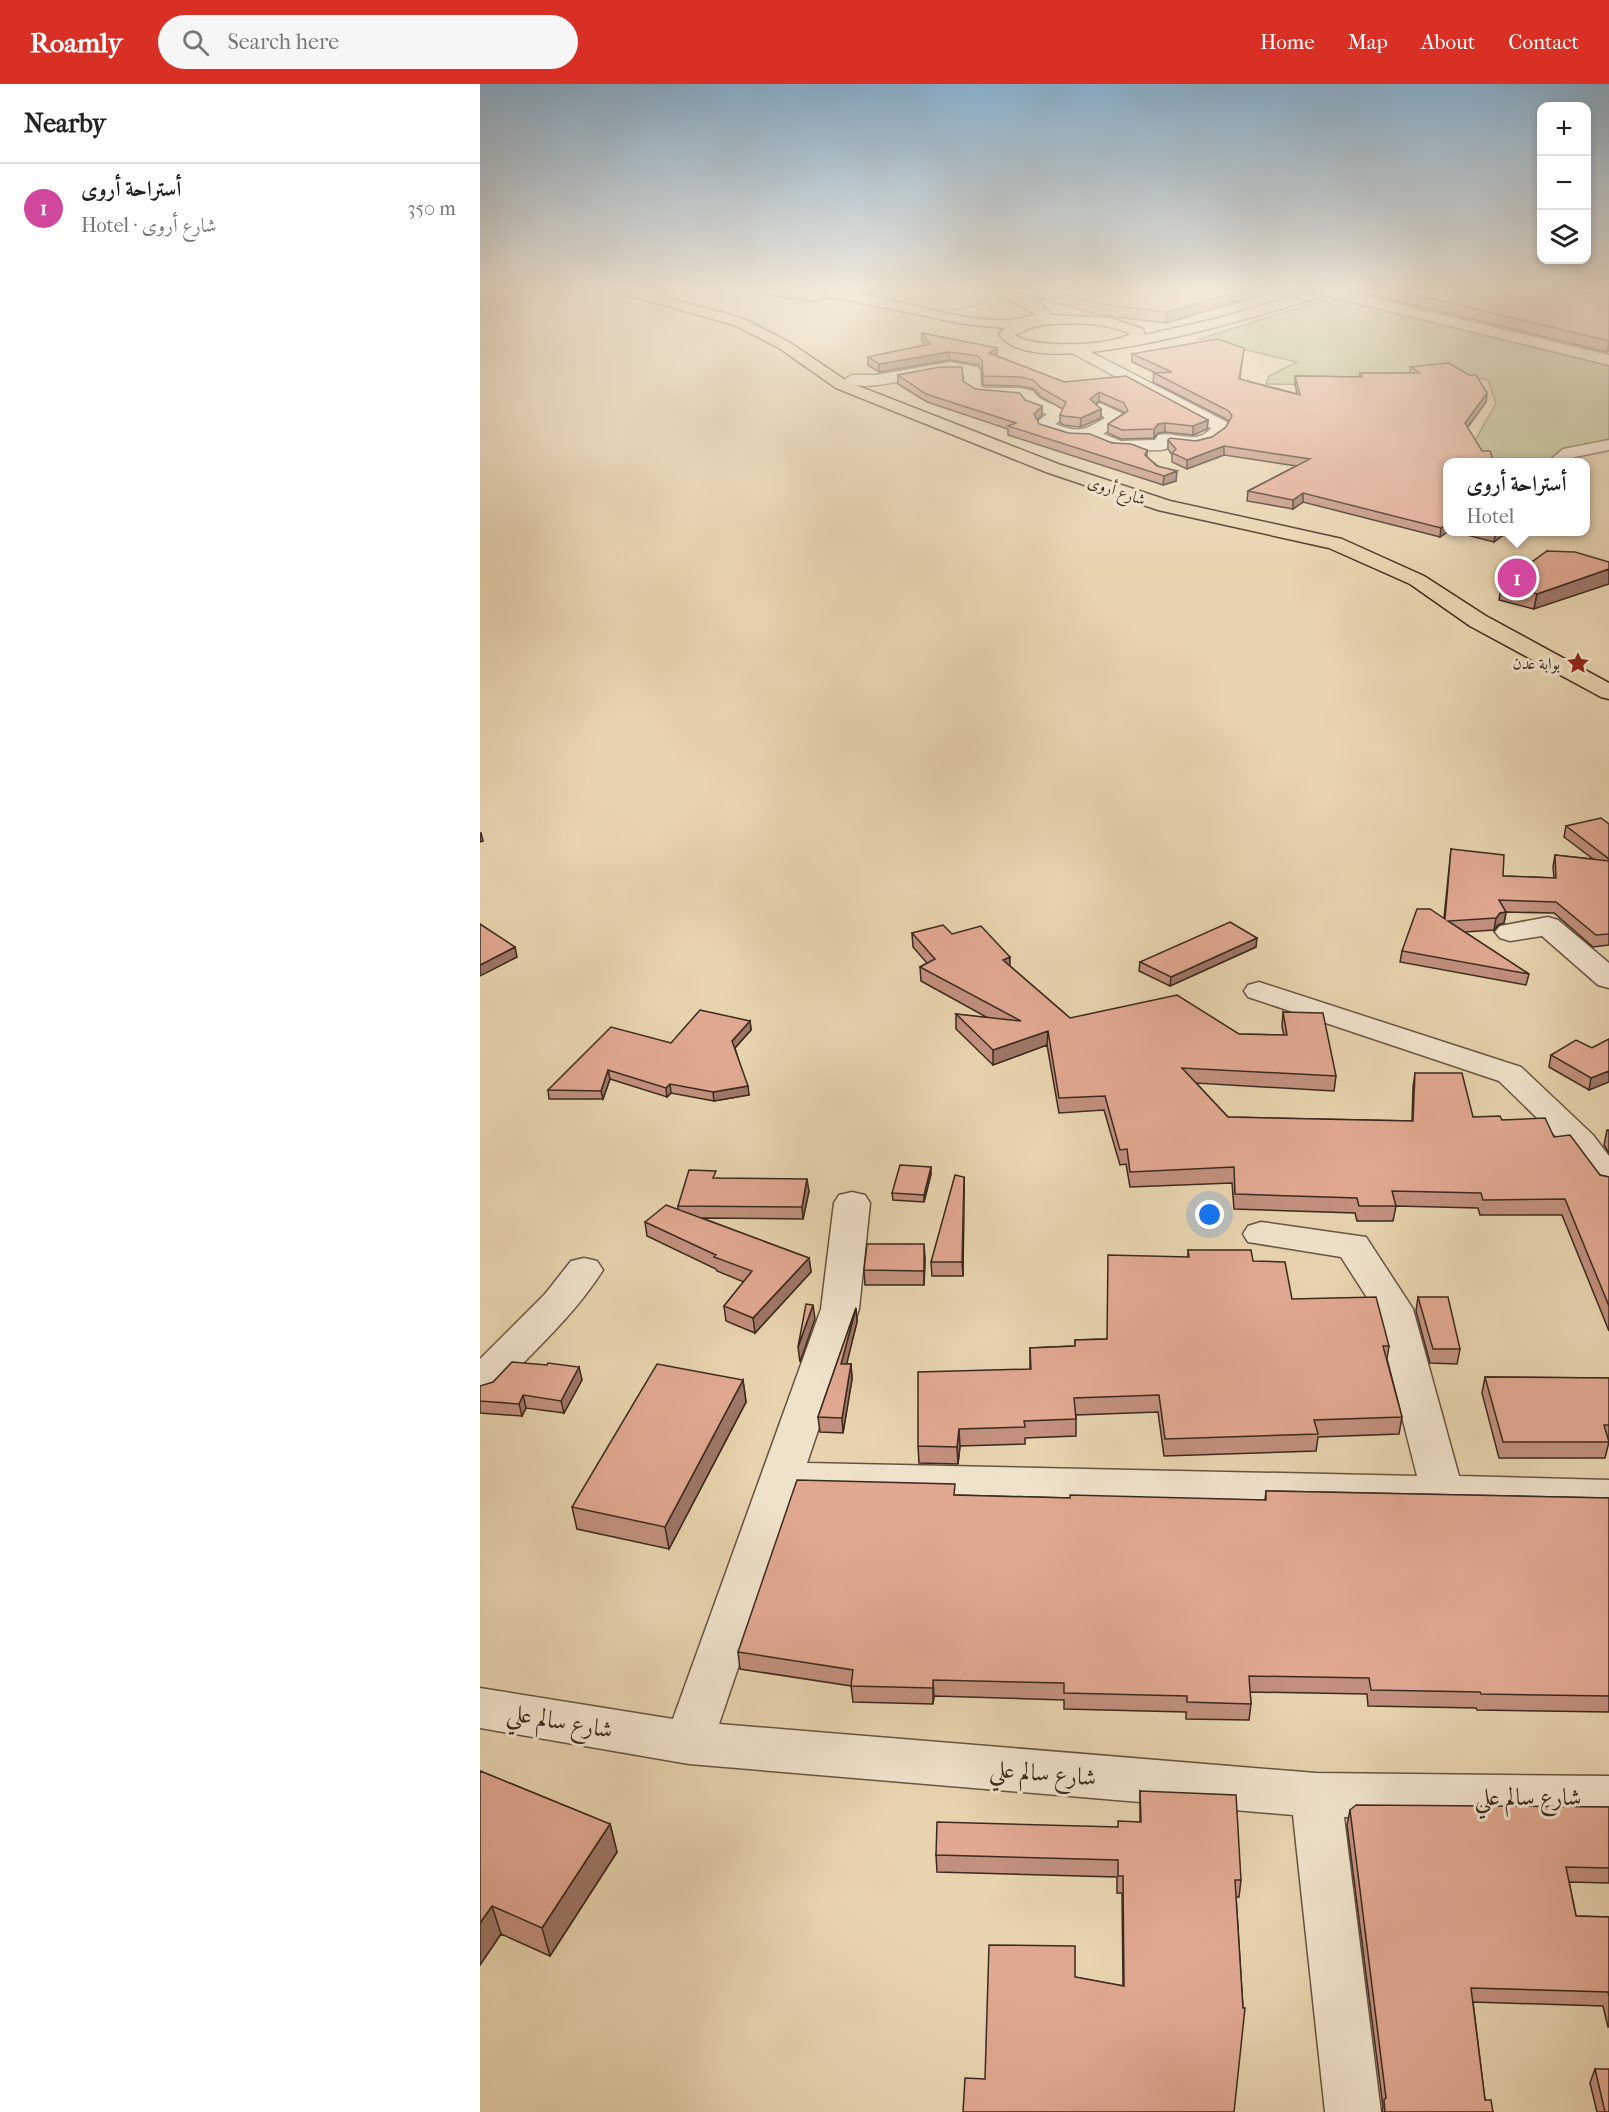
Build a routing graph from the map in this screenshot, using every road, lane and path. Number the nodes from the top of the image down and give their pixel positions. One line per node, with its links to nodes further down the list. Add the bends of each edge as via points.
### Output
1 (840, 384): 11 (main road, شارع أروى, via 1052,468 1165,506 1335,543)
2 (861, 384): 11 (main road, شارع أروى, via 1099,475 1181,500 1340,533)
3 (973, 384): 6 (street, via 976,390 989,394 1023,394 1032,403 1056,412 1045,423 1046,428)
4 (1141, 384): 8 (street, via 1221,426 1213,439 1164,439 1160,445)
5 (1100, 408): 6 (street, via 1117,418)
6 (1088, 436): 8 (street)
7 (1609, 445): 9 (street, via 1569,453)
8 (1128, 446): 10 (street, via 1161,455 1162,459)
9 (1562, 458)
10 (1155, 463)
11 (1430, 573): 12 (main road, شارع أروى, via 1478,621)
12 (1609, 692)
13 (1510, 932): 14 (street, via 1548,926)
14 (1609, 979)
15 (1258, 991): 16 (street, via 1510,1074 1581,1142)
16 (1609, 1180)
17 (852, 1203): 21 (street, via 840,1309)
18 (1262, 1234): 22 (street, via 1353,1246 1394,1309)
19 (584, 1270): 20 (street, via 558,1303)
20 (485, 1369)
21 (781, 1478): 22 (street); 25 (street)
22 (1442, 1492): 23 (street)
23 (1609, 1496)
24 (480, 1708): 25 (street, شارع سالم علي)
25 (689, 1743): 26 (street, شارع سالم علي)
26 (1316, 1796): 27 (street, شارع سالم علي); 28 (street)
27 (1609, 1797)
28 (1353, 2112)

